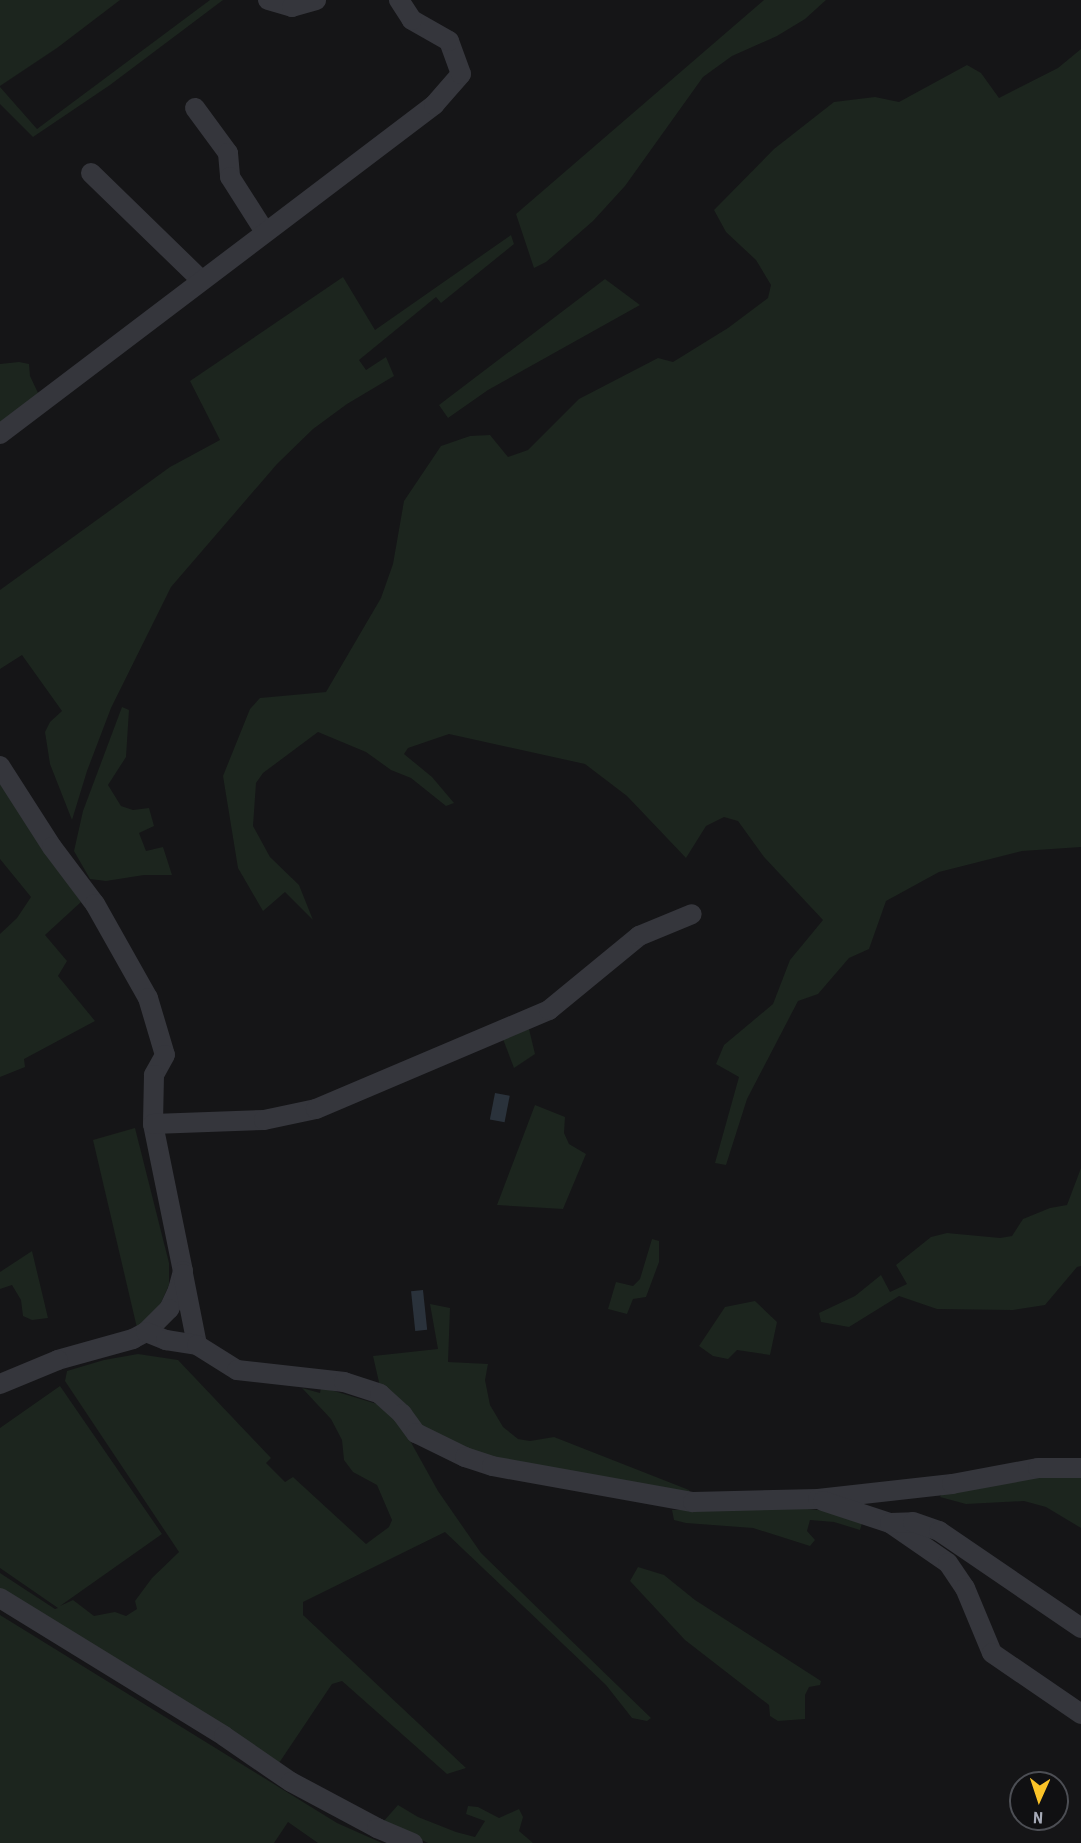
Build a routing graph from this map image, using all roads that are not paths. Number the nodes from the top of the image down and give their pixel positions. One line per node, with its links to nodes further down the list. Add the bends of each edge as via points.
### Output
1 (268, 0): 2 (street, via 292,7)
2 (316, 0)
3 (399, 0): 6 (street, via 412,20 449,41 460,74 434,105)
4 (195, 108): 6 (street, via 228,153 230,177)
5 (91, 173): 7 (street)
6 (265, 232): 7 (street)
7 (201, 280): 8 (street)
8 (0, 434)
9 (0, 766): 11 (street, via 94,904 148,998 165,1055 154,1075)
10 (692, 914): 11 (street, via 639,936 549,1010 316,1109 264,1120)
11 (153, 1124): 12 (street)
12 (183, 1271): 13 (street, via 169,1309); 14 (street)
13 (146, 1332): 14 (street); 15 (street, via 58,1360)
14 (197, 1345): 17 (street, via 237,1370 344,1382 380,1394 416,1433 492,1466 693,1502)
15 (0, 1384)
16 (1081, 1468): 17 (street, via 1038,1468 952,1484)
17 (818, 1499): 18 (street)
18 (890, 1523): 20 (street, via 913,1522 939,1531); 21 (street, via 948,1563 965,1588 992,1653)
19 (0, 1598): 22 (street, via 224,1736 291,1782)
20 (1081, 1628)
21 (1081, 1714)
22 (413, 1843)

